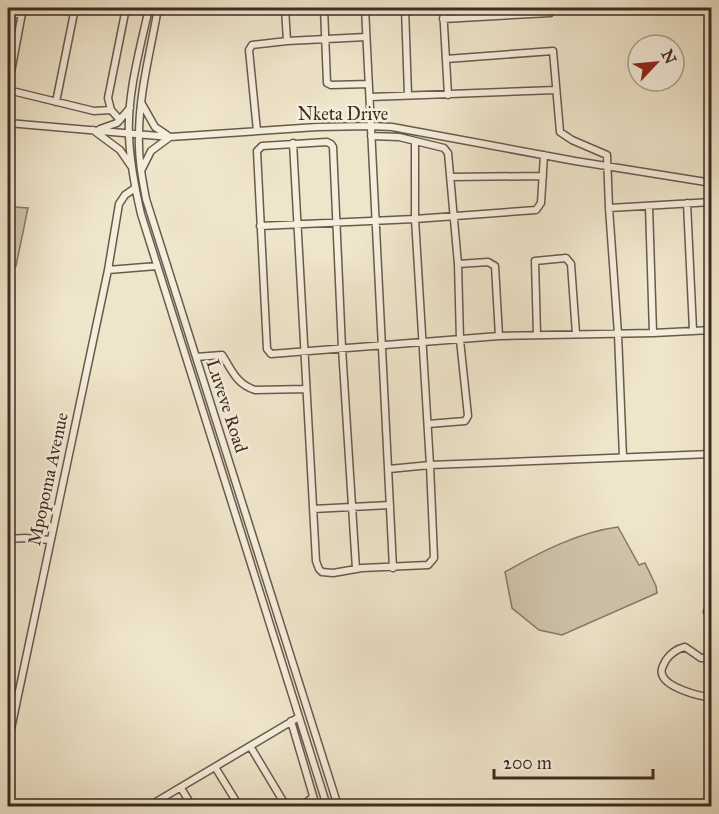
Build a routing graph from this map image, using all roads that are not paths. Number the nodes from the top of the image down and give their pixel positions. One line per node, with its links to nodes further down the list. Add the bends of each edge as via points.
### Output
1 (75, 8): 24 (street)
2 (126, 8): 27 (street, via 109,93)
3 (148, 8): 26 (street, Luveve Road)
4 (158, 8): 25 (street, Luveve Road)
5 (285, 8): 16 (street)
6 (324, 8): 15 (street)
7 (365, 8): 14 (street)
8 (405, 8): 21 (street)
9 (443, 8): 13 (street)
10 (552, 8): 13 (street, via 550,13)
11 (23, 11): 12 (street); 19 (street)
12 (8, 12)
13 (443, 19): 17 (street)
14 (366, 37): 15 (street); 18 (street)
15 (325, 39): 16 (street); 18 (street, via 327,83)
16 (287, 41): 32 (street, via 250,46)
17 (446, 59): 20 (street, via 552,50); 22 (street)
18 (369, 84): 23 (street)
19 (8, 89): 24 (street)
20 (556, 90): 22 (street); 40 (street, via 560,132 604,152)
21 (408, 95): 22 (street); 23 (street)
22 (448, 95)
23 (370, 97): 30 (street)
24 (56, 102): 27 (street, via 94,111)
25 (141, 103): 34 (street, Luveve Road); 35 (street, via 155,127)
26 (130, 108): 28 (street); 33 (street, Luveve Road)
27 (111, 110): 28 (street)
28 (120, 120): 31 (street)
29 (8, 123): 31 (street, Nketa Drive)
30 (371, 126): 32 (street, Nketa Drive); 36 (street); 39 (street, Nketa Drive)
31 (93, 130): 33 (street, Nketa Drive); 41 (street, via 120,150)
32 (256, 131): 35 (street, Nketa Drive)
33 (129, 134): 34 (street, Nketa Drive); 41 (street, Luveve Road)
34 (139, 135): 35 (street, Nketa Drive); 42 (street, Luveve Road)
35 (170, 136): 42 (street, via 148,155)
36 (371, 136): 37 (street); 53 (street)
37 (414, 142): 44 (street, via 446,149); 52 (street)
38 (293, 143): 54 (street, via 331,144); 55 (street); 56 (street, via 262,146 257,151)
39 (544, 154): 40 (street, Nketa Drive); 43 (street)
40 (607, 166): 45 (street, Nketa Drive); 50 (street)
41 (131, 167): 46 (street, Luveve Road)
42 (141, 173): 72 (street, Luveve Road)
43 (543, 176): 44 (street); 51 (street, via 541,203 536,210)
44 (451, 177): 51 (street)
45 (711, 183)
46 (135, 188): 58 (street, Luveve Road); 59 (street, Mpopoma Avenue, via 119,204)
47 (711, 202): 48 (street)
48 (687, 203): 49 (street); 60 (street)
49 (649, 206): 50 (street); 62 (street)
50 (609, 208): 64 (street)
51 (454, 217): 52 (street); 57 (street)
52 (415, 219): 53 (street); 68 (street)
53 (376, 220): 54 (street); 69 (street)
54 (336, 222): 55 (street); 70 (street)
55 (298, 224): 56 (street); 71 (street)
56 (260, 226): 71 (street, via 268,352)
57 (458, 264): 66 (street, via 488,262 495,266); 67 (street)
58 (157, 266): 59 (street); 90 (street, Luveve Road)
59 (108, 270): 83 (street, Mpopoma Avenue)
60 (693, 330): 61 (street); 62 (street)
61 (711, 330)
62 (653, 333): 64 (street)
63 (576, 334): 64 (street); 65 (street); 65 (street, via 571,264 566,258 535,261)
64 (618, 334): 76 (street)
65 (537, 335): 66 (street)
66 (499, 336): 67 (street)
67 (460, 340): 68 (street); 74 (street, via 468,419)
68 (422, 343): 69 (street); 74 (street)
69 (382, 346): 70 (street); 78 (street)
70 (342, 348): 71 (street); 80 (street)
71 (304, 351): 73 (street)
72 (196, 357): 73 (street, via 222,355 237,380 255,390); 104 (street, Luveve Road)
73 (306, 389): 81 (street)
74 (428, 424): 77 (street)
75 (711, 454): 76 (street)
76 (623, 457): 77 (street)
77 (430, 465): 78 (street); 84 (street, via 434,558 428,565)
78 (389, 469): 79 (street)
79 (390, 505): 80 (street); 84 (street)
80 (351, 508): 81 (street); 85 (street)
81 (313, 509): 85 (street, via 319,569 333,573)
82 (8, 539): 83 (street)
83 (51, 540): 92 (street, Mpopoma Avenue)
84 (393, 568): 85 (street)
85 (356, 569)
86 (711, 593): 87 (street, via 706,612)
87 (711, 619)
88 (711, 658): 89 (street, via 679,648 667,658 662,669 665,679 690,694)
89 (711, 697)
90 (299, 717): 91 (street); 103 (street, Luveve Road)
91 (291, 721): 93 (street); 96 (street)
92 (8, 743)
93 (250, 746): 94 (street); 100 (street)
94 (215, 767): 95 (street); 99 (street)
95 (181, 788): 97 (street); 98 (street)
96 (313, 797): 101 (street); 102 (street)
97 (149, 807)
98 (192, 807)
99 (239, 807)
100 (286, 807)
101 (302, 807)
102 (316, 807)
103 (327, 807)
104 (338, 807)

